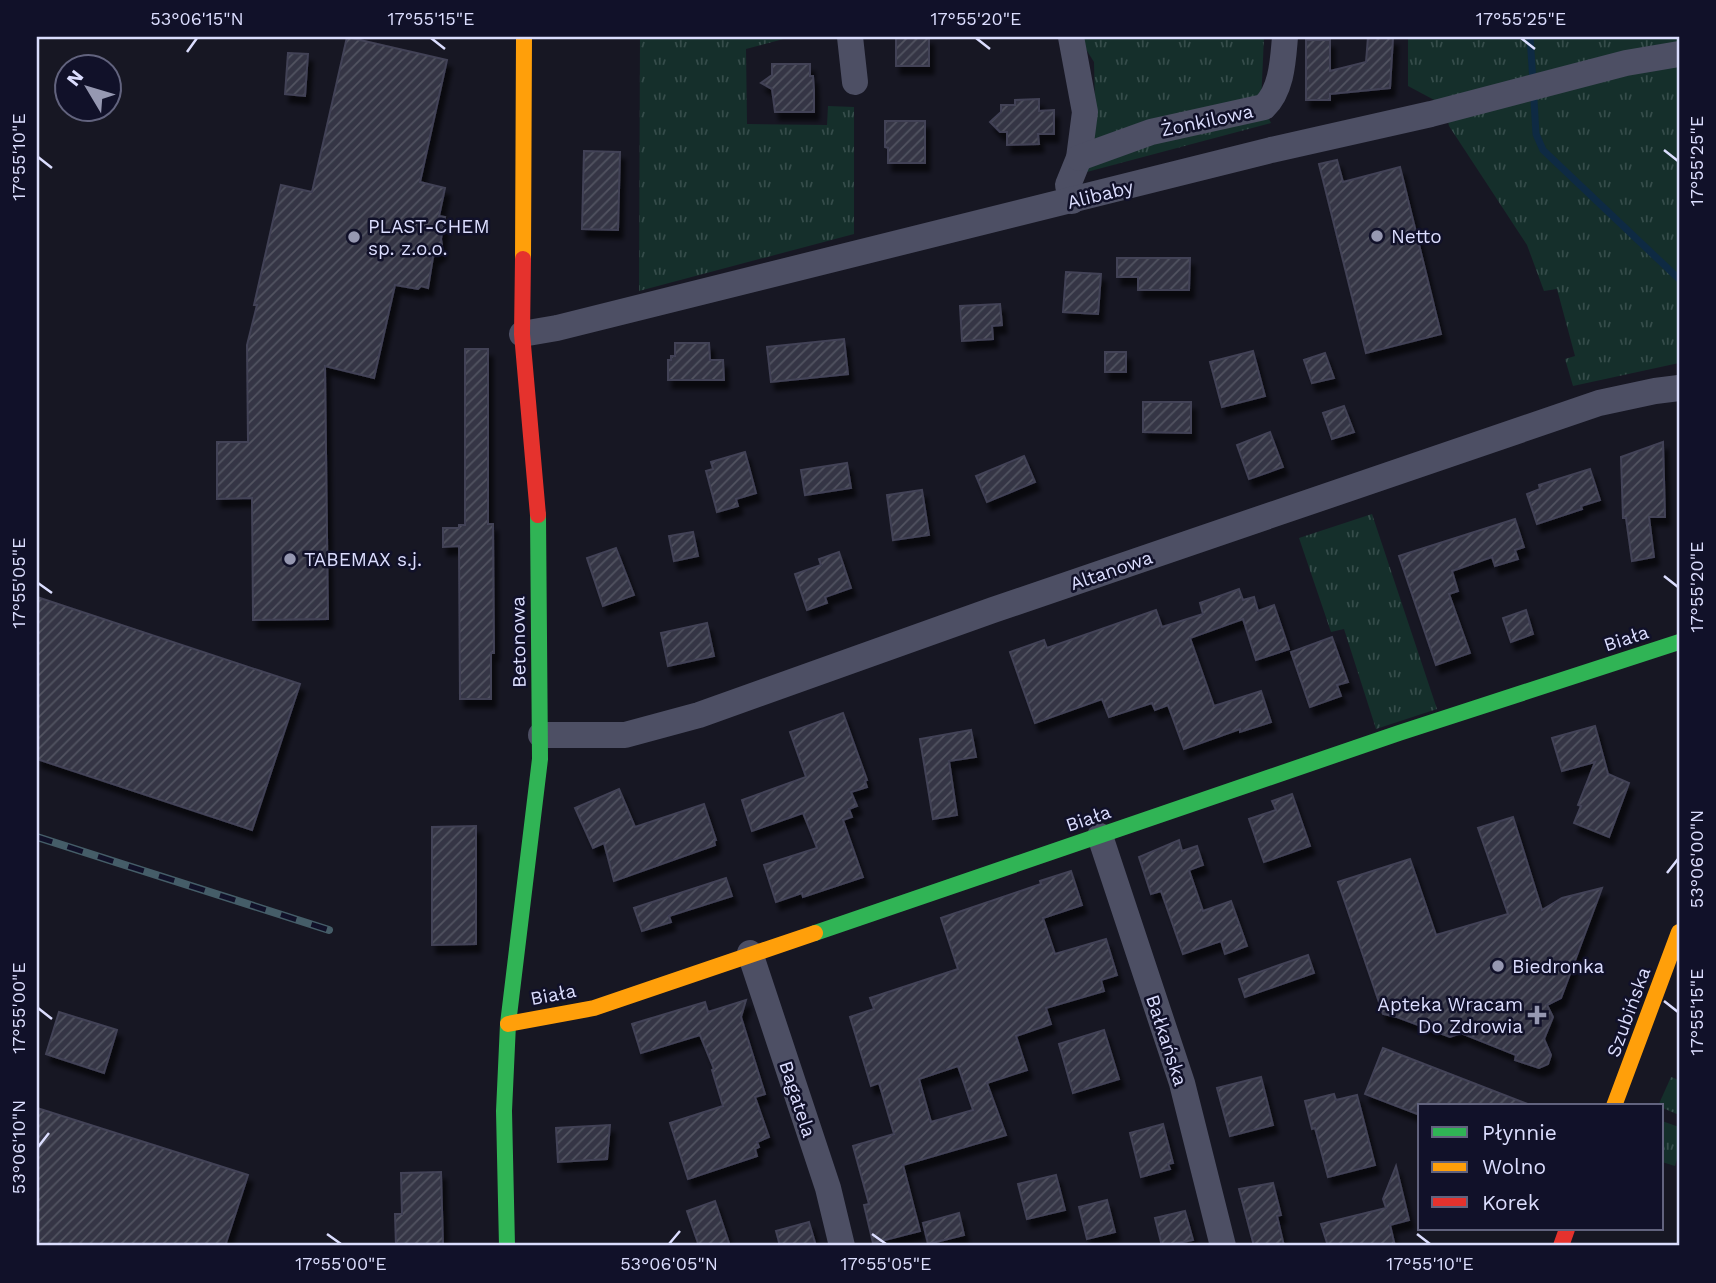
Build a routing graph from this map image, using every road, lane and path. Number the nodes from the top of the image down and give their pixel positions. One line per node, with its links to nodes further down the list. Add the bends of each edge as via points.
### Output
1 (524, 37): 9 (street, Betonowa)
2 (850, 37): 6 (street)
3 (1071, 37): 7 (street, via 1085,112)
4 (1285, 37): 7 (street, Żonkilowa, via 1283,66 1264,107 1151,132)
5 (1679, 54): 8 (street, Alibaby)
6 (855, 82)
7 (1079, 158): 8 (street, via 1068,186)
8 (1072, 201): 9 (street, Alibaby)
9 (522, 334): 12 (street, Betonowa, via 538,508)
10 (1679, 388): 12 (street, Altanowa, via 1599,403 699,715 625,735)
11 (1679, 642): 13 (street, Biała)
12 (541, 735): 17 (street, Betonowa)
13 (1100, 836): 15 (street, Biała); 23 (street, Bałkańska, via 1182,1083)
14 (1679, 932): 18 (street, Szubińska)
15 (750, 953): 17 (street, Biała, via 594,1008); 22 (street, Bagatela, via 828,1188)
16 (1679, 971): 19 (street, Szubińska)
17 (508, 1024): 21 (street, Betonowa)
18 (1616, 1104)
19 (1630, 1104)
20 (1581, 1230): 24 (street)
21 (507, 1246)
22 (842, 1246)
23 (1223, 1246)
24 (1563, 1246)

